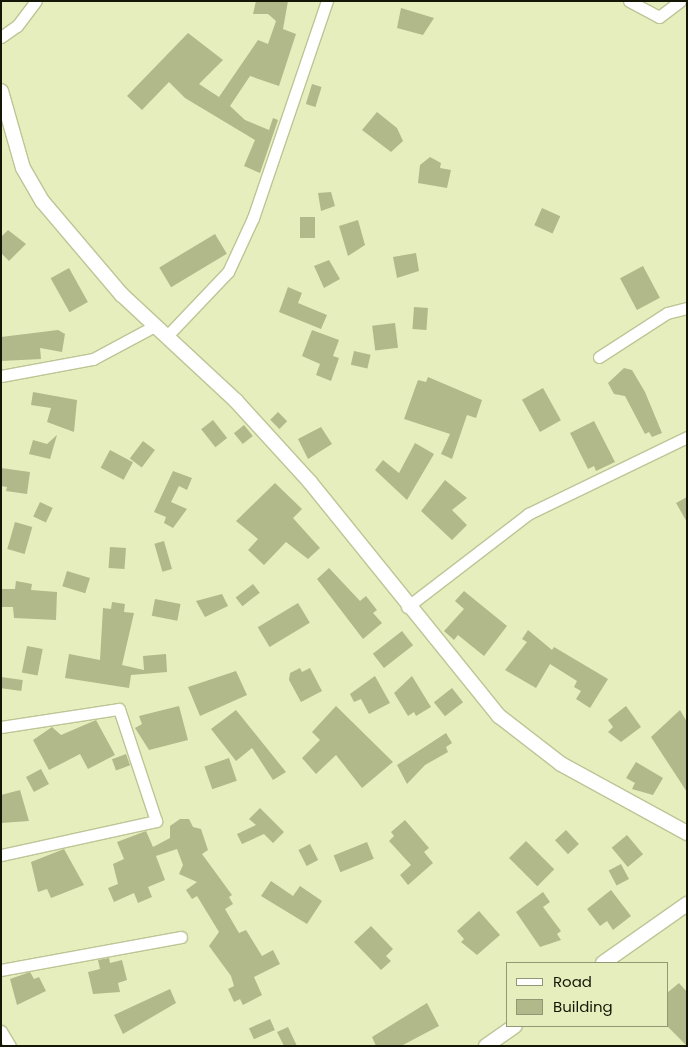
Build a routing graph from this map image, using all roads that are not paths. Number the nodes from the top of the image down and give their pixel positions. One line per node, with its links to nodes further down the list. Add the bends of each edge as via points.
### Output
1 (36, 1): 5 (street, via 16,26)
2 (327, 1): 9 (street, via 254,218 228,272)
3 (629, 1): 4 (street, via 659,17)
4 (680, 1)
5 (1, 37)
6 (1, 91): 8 (street, via 22,168 43,202)
7 (687, 308): 10 (street, via 667,313)
8 (153, 327): 9 (street); 11 (street, via 93,359)
9 (166, 337): 13 (street, via 236,401 310,482)
10 (598, 357)
11 (1, 376)
12 (687, 437): 13 (street, via 528,514)
13 (407, 606): 15 (street, via 499,716 561,764)
14 (1, 727): 16 (street, via 120,709 156,821)
15 (687, 833)
16 (1, 856)
17 (687, 904): 19 (street)
18 (182, 936): 20 (street)
19 (604, 962)
20 (1, 970)
21 (513, 1027): 24 (street)
22 (1, 1030): 23 (street)
23 (10, 1046)
24 (486, 1046)

